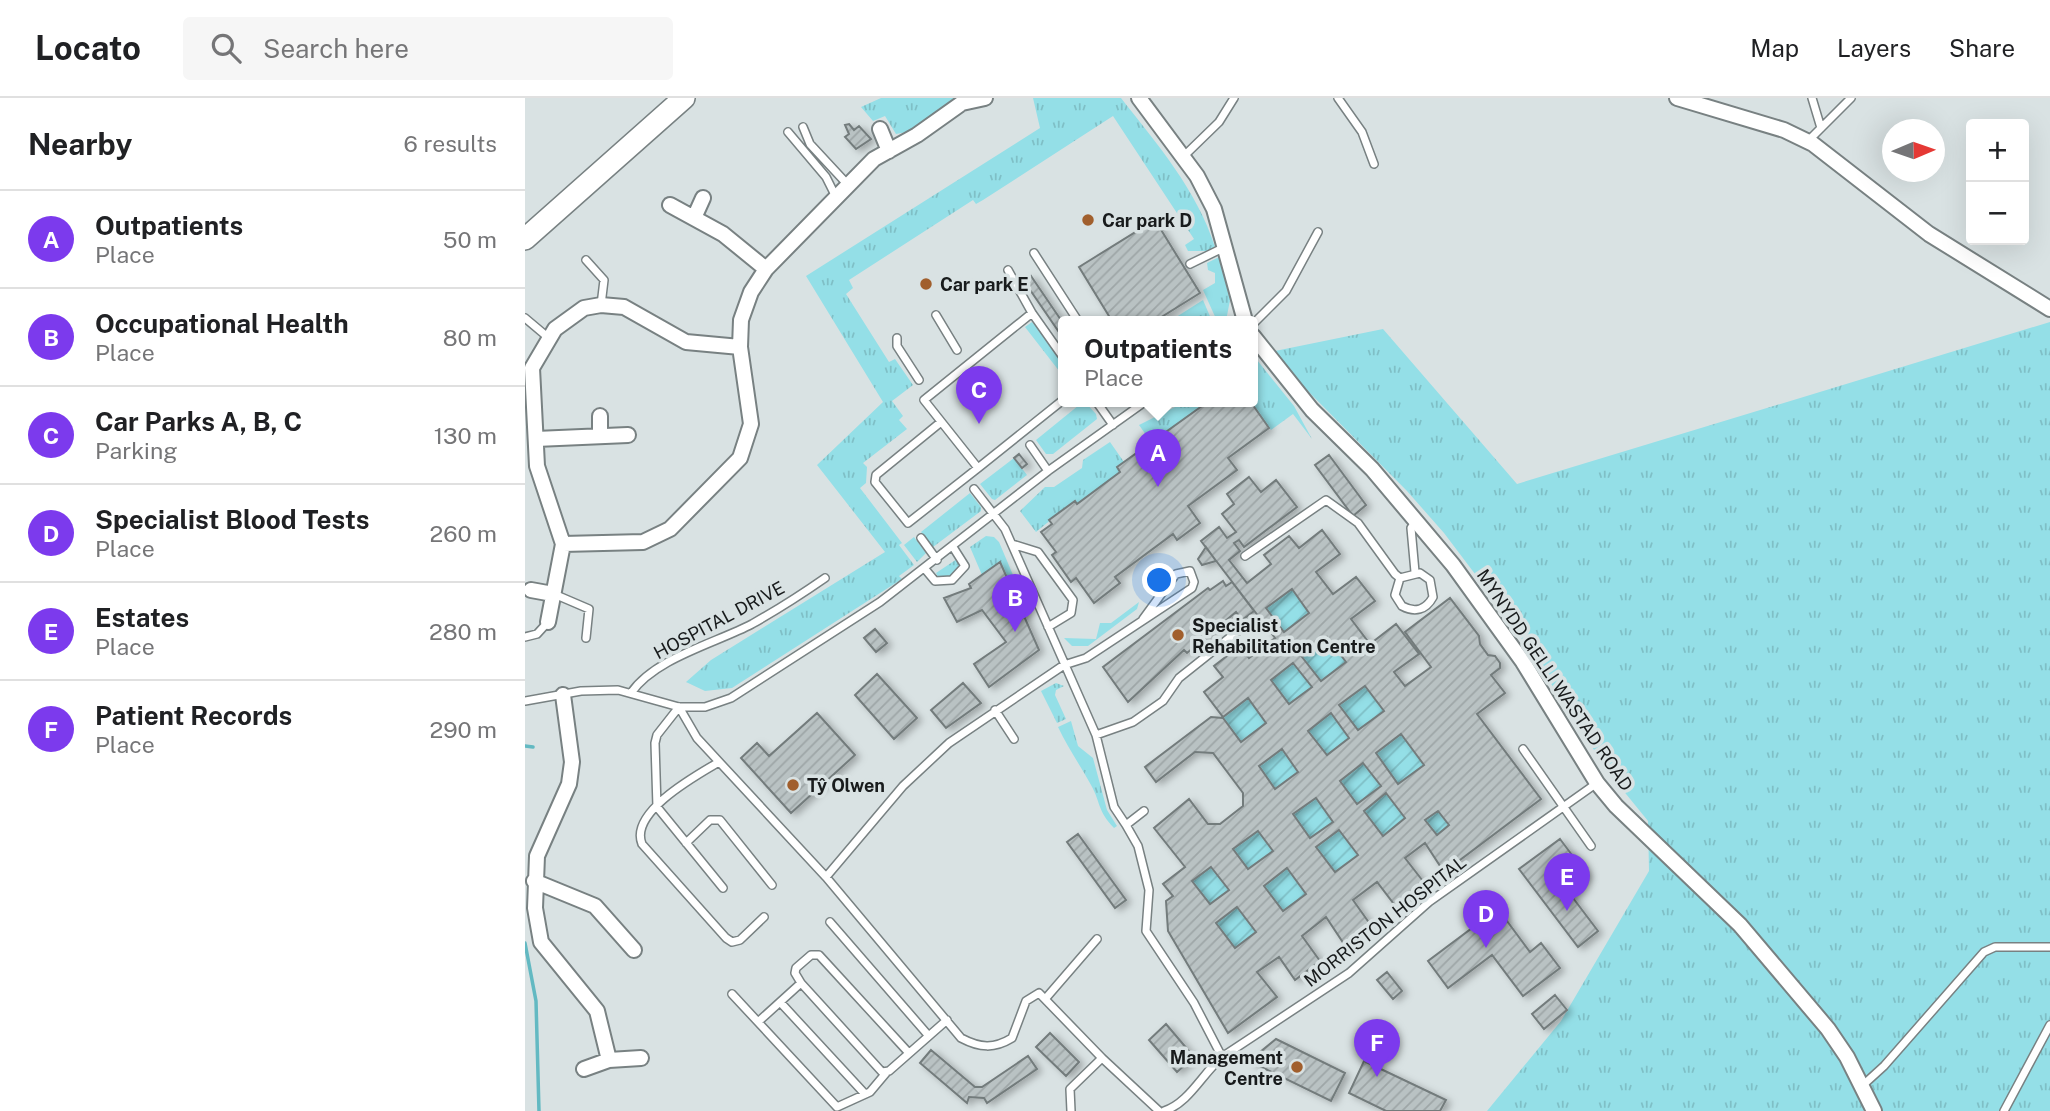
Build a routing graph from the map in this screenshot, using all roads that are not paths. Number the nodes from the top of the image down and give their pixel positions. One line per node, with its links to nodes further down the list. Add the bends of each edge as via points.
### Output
1 (684, 98): 23 (street)
2 (985, 98): 14 (street, via 962,103)
3 (1139, 98): 15 (street)
4 (1234, 98): 15 (lane, via 1219,122)
5 (1338, 98): 16 (lane, via 1362,132)
6 (1677, 98): 13 (street, via 1784,130)
7 (1812, 98): 10 (lane)
8 (1851, 98): 10 (lane)
9 (803, 127): 17 (lane, via 810,144)
10 (1821, 128): 13 (lane)
11 (880, 129): 14 (street)
12 (787, 132): 19 (lane, via 826,177)
13 (1808, 142): 31 (street, via 1929,234)
14 (889, 151): 17 (street, via 874,159)
15 (1184, 156): 24 (street, via 1214,209)
16 (1374, 164)
17 (849, 186): 19 (street)
18 (703, 198): 21 (street)
19 (837, 199): 28 (street)
20 (670, 205): 21 (street)
21 (694, 218): 28 (street, via 723,234)
22 (1318, 232): 37 (lane, via 1286,291)
23 (525, 239)
24 (1226, 247): 27 (lane); 35 (street)
25 (1034, 253): 34 (lane)
26 (586, 260): 30 (lane, via 604,280)
27 (1190, 264)
28 (766, 269): 41 (street, via 744,311)
29 (1008, 270): 32 (lane)
30 (601, 305): 39 (street, via 584,308); 41 (street, via 624,307 686,342)
31 (2050, 309)
32 (1032, 313): 42 (lane); 52 (lane, via 924,400)
33 (936, 315): 43 (lane)
34 (1075, 316)
35 (1244, 316)
36 (525, 318): 39 (lane)
37 (1258, 318)
38 (897, 338): 45 (lane, via 897,346)
39 (549, 339): 44 (street)
40 (1258, 343): 62 (street, MYNYDD GELLI WASTAD ROAD, via 1312,410)
41 (740, 347): 64 (street, via 751,424 740,458 670,529 643,542)
42 (1058, 349)
43 (957, 350)
44 (529, 367): 46 (street)
45 (919, 380)
46 (529, 400): 56 (street)
47 (1058, 404): 58 (lane)
48 (1100, 407): 53 (lane)
49 (1138, 407): 50 (lane)
50 (1135, 409): 53 (lane)
51 (600, 416): 55 (street)
52 (941, 422): 58 (lane); 58 (lane, via 876,475 875,482 908,523)
53 (1113, 425): 59 (lane)
54 (628, 435): 55 (street)
55 (600, 436): 56 (street)
56 (536, 439): 64 (street, via 537,466)
57 (1030, 445): 59 (lane)
58 (978, 468)
59 (1048, 471): 61 (lane)
60 (974, 489): 61 (lane)
61 (993, 515): 65 (lane); 66 (lane)
62 (1417, 520): 70 (lane, via 1411,528); 91 (street, MYNYDD GELLI WASTAD ROAD, via 1523,662)
63 (921, 538): 68 (lane)
64 (563, 544): 74 (street)
65 (1012, 544): 77 (lane); 77 (lane, via 1038,552 1073,600 1071,613)
66 (953, 547): 68 (lane); 69 (lane, via 965,566 952,580 935,581)
67 (1245, 556): 72 (lane, via 1326,500 1358,523)
68 (937, 560): 69 (lane)
69 (925, 569): 85 (lane, via 730,698 705,707)
70 (1415, 572): 72 (lane); 72 (lane, via 1426,575 1433,585 1433,597 1421,610 1408,610 1398,601 1395,588)
71 (825, 578): 82 (lane, HOSPITAL DRIVE, via 751,624 640,680)
72 (1400, 578)
73 (531, 590): 74 (street)
74 (553, 594): 76 (street); 80 (lane, via 589,609)
75 (1143, 619): 75 (lane, via 1176,574 1190,571 1192,588); 81 (lane, via 1086,658)
76 (548, 622): 79 (lane, via 537,634)
77 (1048, 627): 81 (lane)
78 (1238, 631): 87 (lane, via 1179,678 1163,701 1133,722)
79 (525, 637)
80 (586, 638)
81 (1064, 665): 86 (lane); 87 (lane)
82 (631, 693): 83 (lane); 85 (lane)
83 (563, 695): 84 (lane); 99 (street, via 572,762 569,784 537,856)
84 (525, 701)
85 (679, 708): 90 (lane); 92 (lane, via 655,743)
86 (995, 710): 88 (lane); 98 (lane, via 903,786)
87 (1096, 735): 95 (lane, via 1114,807)
88 (1014, 739)
89 (1523, 749): 93 (lane)
90 (719, 762): 92 (lane, via 670,792); 98 (lane)
91 (1597, 783): 93 (lane, MORRISTON HOSPITAL); 122 (street, MYNYDD GELLI WASTAD ROAD, via 1740,925 1828,1029)
92 (657, 807): 96 (lane); 102 (lane, via 641,828 642,844 726,938 740,940)
93 (1565, 808): 97 (lane); 116 (lane, MORRISTON HOSPITAL, via 1429,902 1349,973)
94 (1144, 811): 95 (lane)
95 (1126, 825): 116 (lane, via 1149,890 1146,931 1194,1003)
96 (686, 843): 100 (lane, via 710,820 720,820); 101 (lane)
97 (1591, 846)
98 (825, 877): 111 (lane)
99 (534, 881): 106 (street, via 595,906); 119 (street, via 541,942 597,1011)
100 (772, 884)
101 (723, 888)
102 (764, 917)
103 (830, 922): 114 (lane)
104 (1097, 939): 109 (lane)
105 (2050, 947): 122 (lane, via 1995,947 1984,952)
106 (634, 950)
107 (801, 983): 110 (lane); 115 (lane, via 796,968 811,955 819,956); 121 (lane)
108 (731, 993): 112 (lane)
109 (1047, 998): 111 (lane, via 1039,993 1026,1001 1012,1038 994,1047 961,1038); 118 (lane, MORRISTON HOSPITAL)
110 (780, 1002): 112 (lane); 123 (lane)
111 (947, 1020): 114 (lane)
112 (758, 1022): 123 (lane, via 837,1107)
113 (2050, 1025): 127 (lane)
114 (928, 1035): 115 (lane)
115 (908, 1052): 121 (lane)
116 (1222, 1057): 125 (lane, MORRISTON HOSPITAL, via 1182,1104)
117 (641, 1058): 119 (street)
118 (1101, 1058): 124 (lane, via 1070,1089); 125 (lane, MORRISTON HOSPITAL)
119 (609, 1060): 120 (street)
120 (584, 1069)
121 (885, 1073): 123 (lane)
122 (1861, 1087): 126 (street, MYNYDD GELLI WASTAD ROAD)
123 (865, 1094)
124 (1071, 1111)
125 (1162, 1111)
126 (1874, 1111)
127 (2004, 1111)

